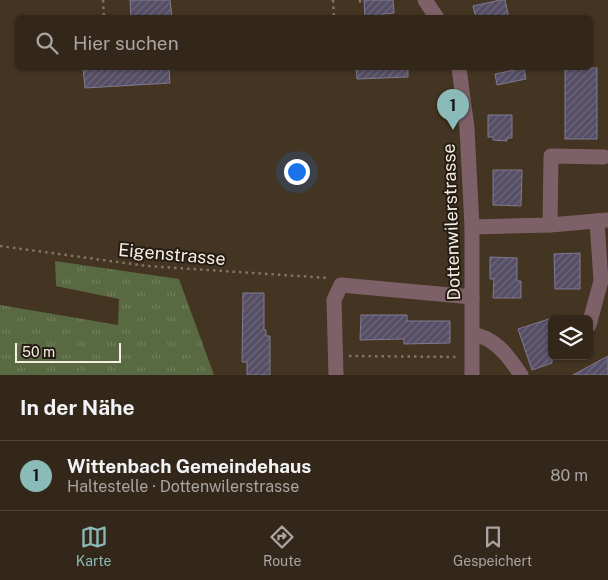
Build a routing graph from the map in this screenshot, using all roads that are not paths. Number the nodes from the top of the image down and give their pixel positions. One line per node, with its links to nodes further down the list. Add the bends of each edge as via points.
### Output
1 (425, 0): 2 (street)
2 (435, 15)
3 (459, 70): 7 (street, Dottenwilerstrasse, via 467,128)
4 (604, 157): 6 (street, via 551,156)
5 (603, 220): 6 (street); 9 (street, via 601,281)
6 (550, 225): 7 (street)
7 (472, 228): 8 (street, Dottenwilerstrasse)
8 (472, 297): 10 (street, Dottenwilerstrasse); 11 (street, via 341,285 334,300)
9 (592, 315)
10 (472, 335): 12 (street, Dottenwilerstrasse); 13 (street, via 480,335 501,349)
11 (336, 375)
12 (472, 375)
13 (521, 375)

